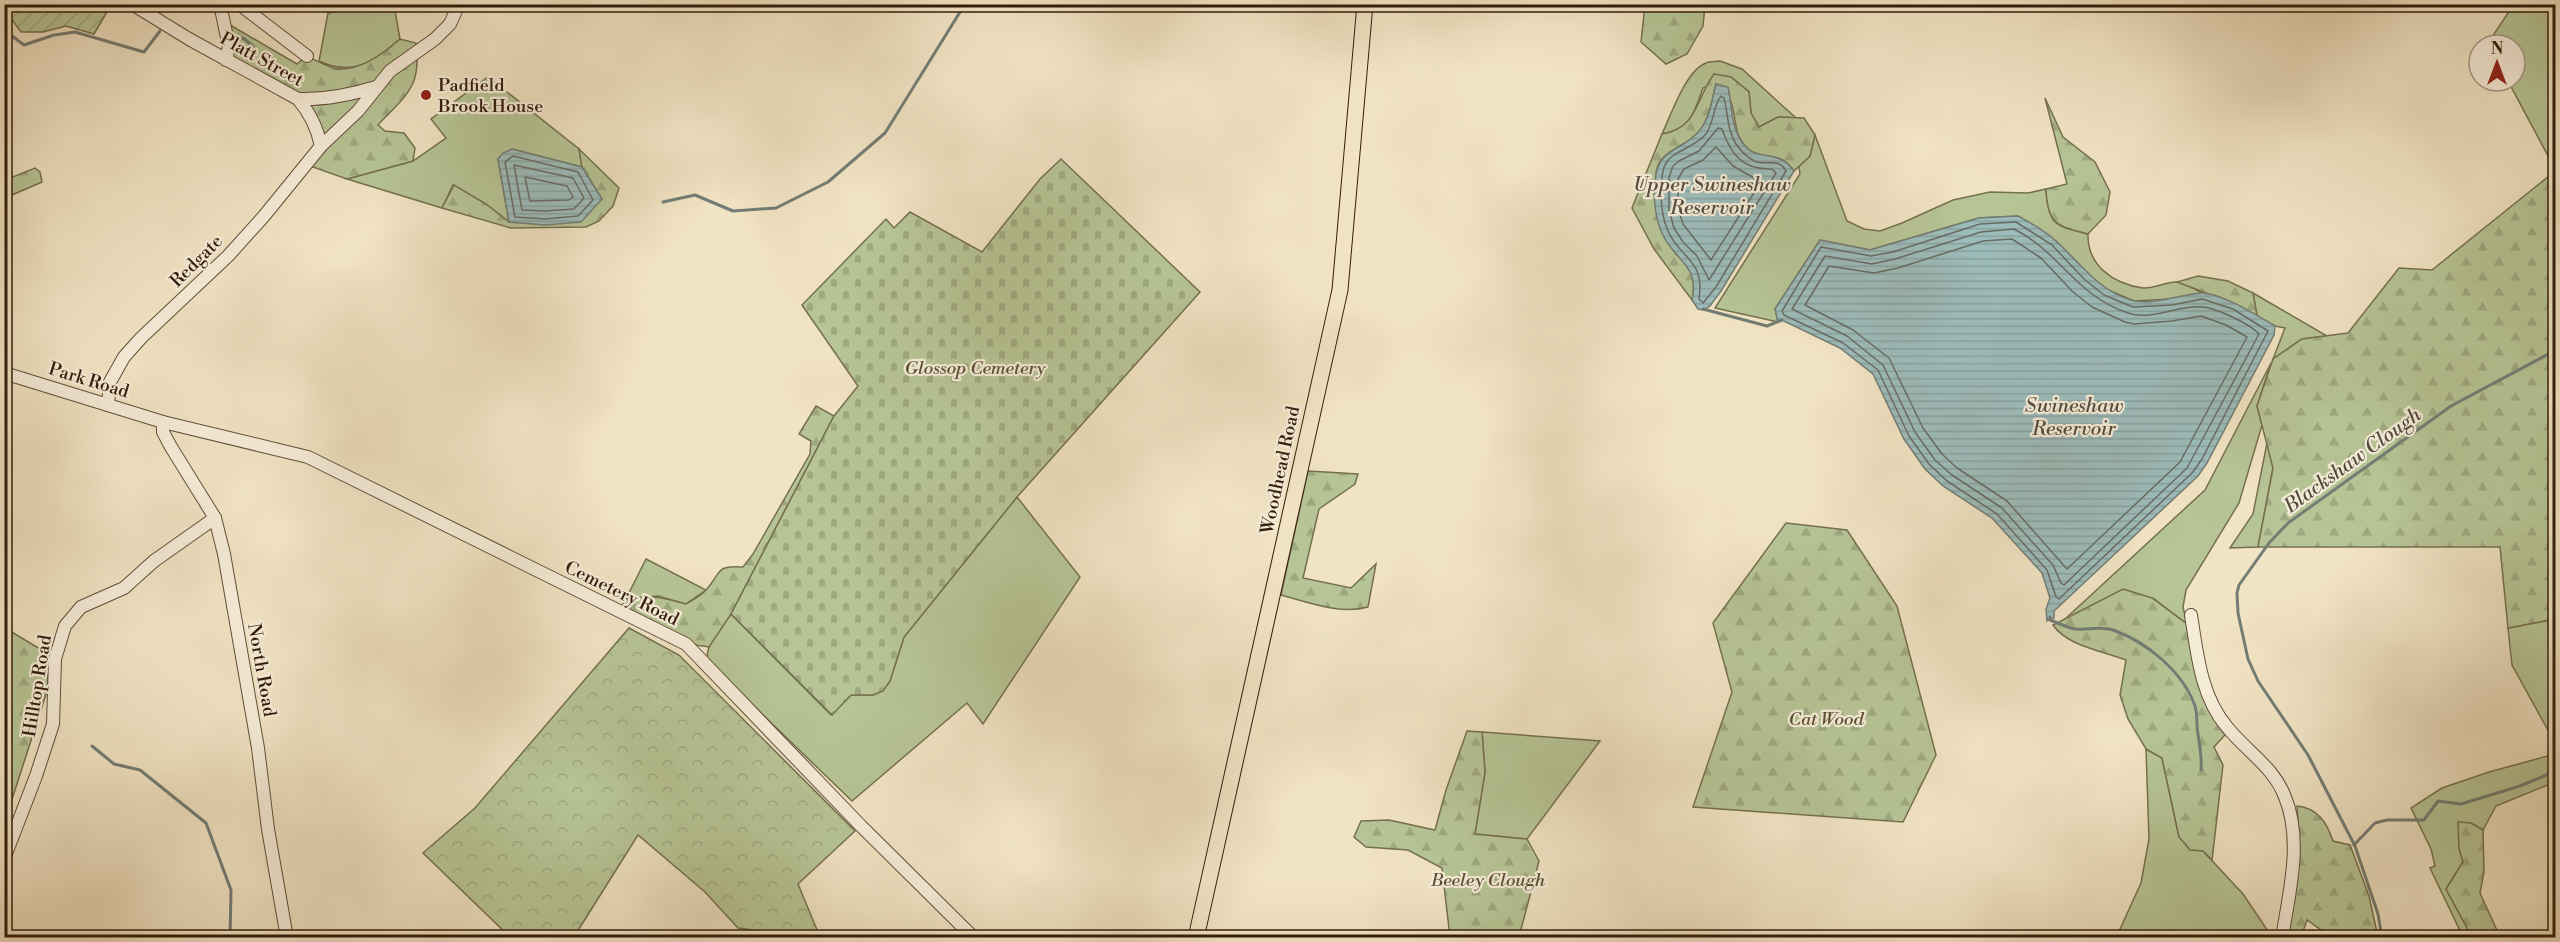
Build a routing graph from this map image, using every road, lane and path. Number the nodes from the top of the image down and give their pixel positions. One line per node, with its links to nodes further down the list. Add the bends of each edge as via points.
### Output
1 (132, 4): 7 (street, Platt Street)
2 (220, 4): 7 (street, via 229,47)
3 (239, 4): 6 (street)
4 (459, 4): 8 (street, Redgate, via 450,24 435,39 390,71)
5 (1365, 4): 19 (main road, Woodhead Road, via 1340,290)
6 (307, 56)
7 (226, 60): 9 (street, Platt Street)
8 (375, 87): 9 (street, via 313,100); 10 (street, Redgate, via 358,111)
9 (298, 99): 10 (street, Platt Street, via 318,130)
10 (321, 146): 12 (street, Redgate, via 228,256 124,357 111,382)
11 (4, 373): 12 (street, Park Road)
12 (108, 405): 13 (street, Park Road)
13 (162, 422): 14 (street, North Road, via 171,447); 18 (street, Cemetery Road, via 308,457 686,644)
14 (215, 518): 16 (street, Hilltop Road, via 154,561 124,588 81,607 65,626 55,659 53,724); 17 (street, North Road, via 258,748)
15 (2191, 615): 20 (street, via 2202,674 2213,706 2228,728 2269,770 2285,797 2293,854)
16 (4, 859)
17 (287, 938)
18 (975, 938)
19 (1196, 938)
20 (2282, 938)

